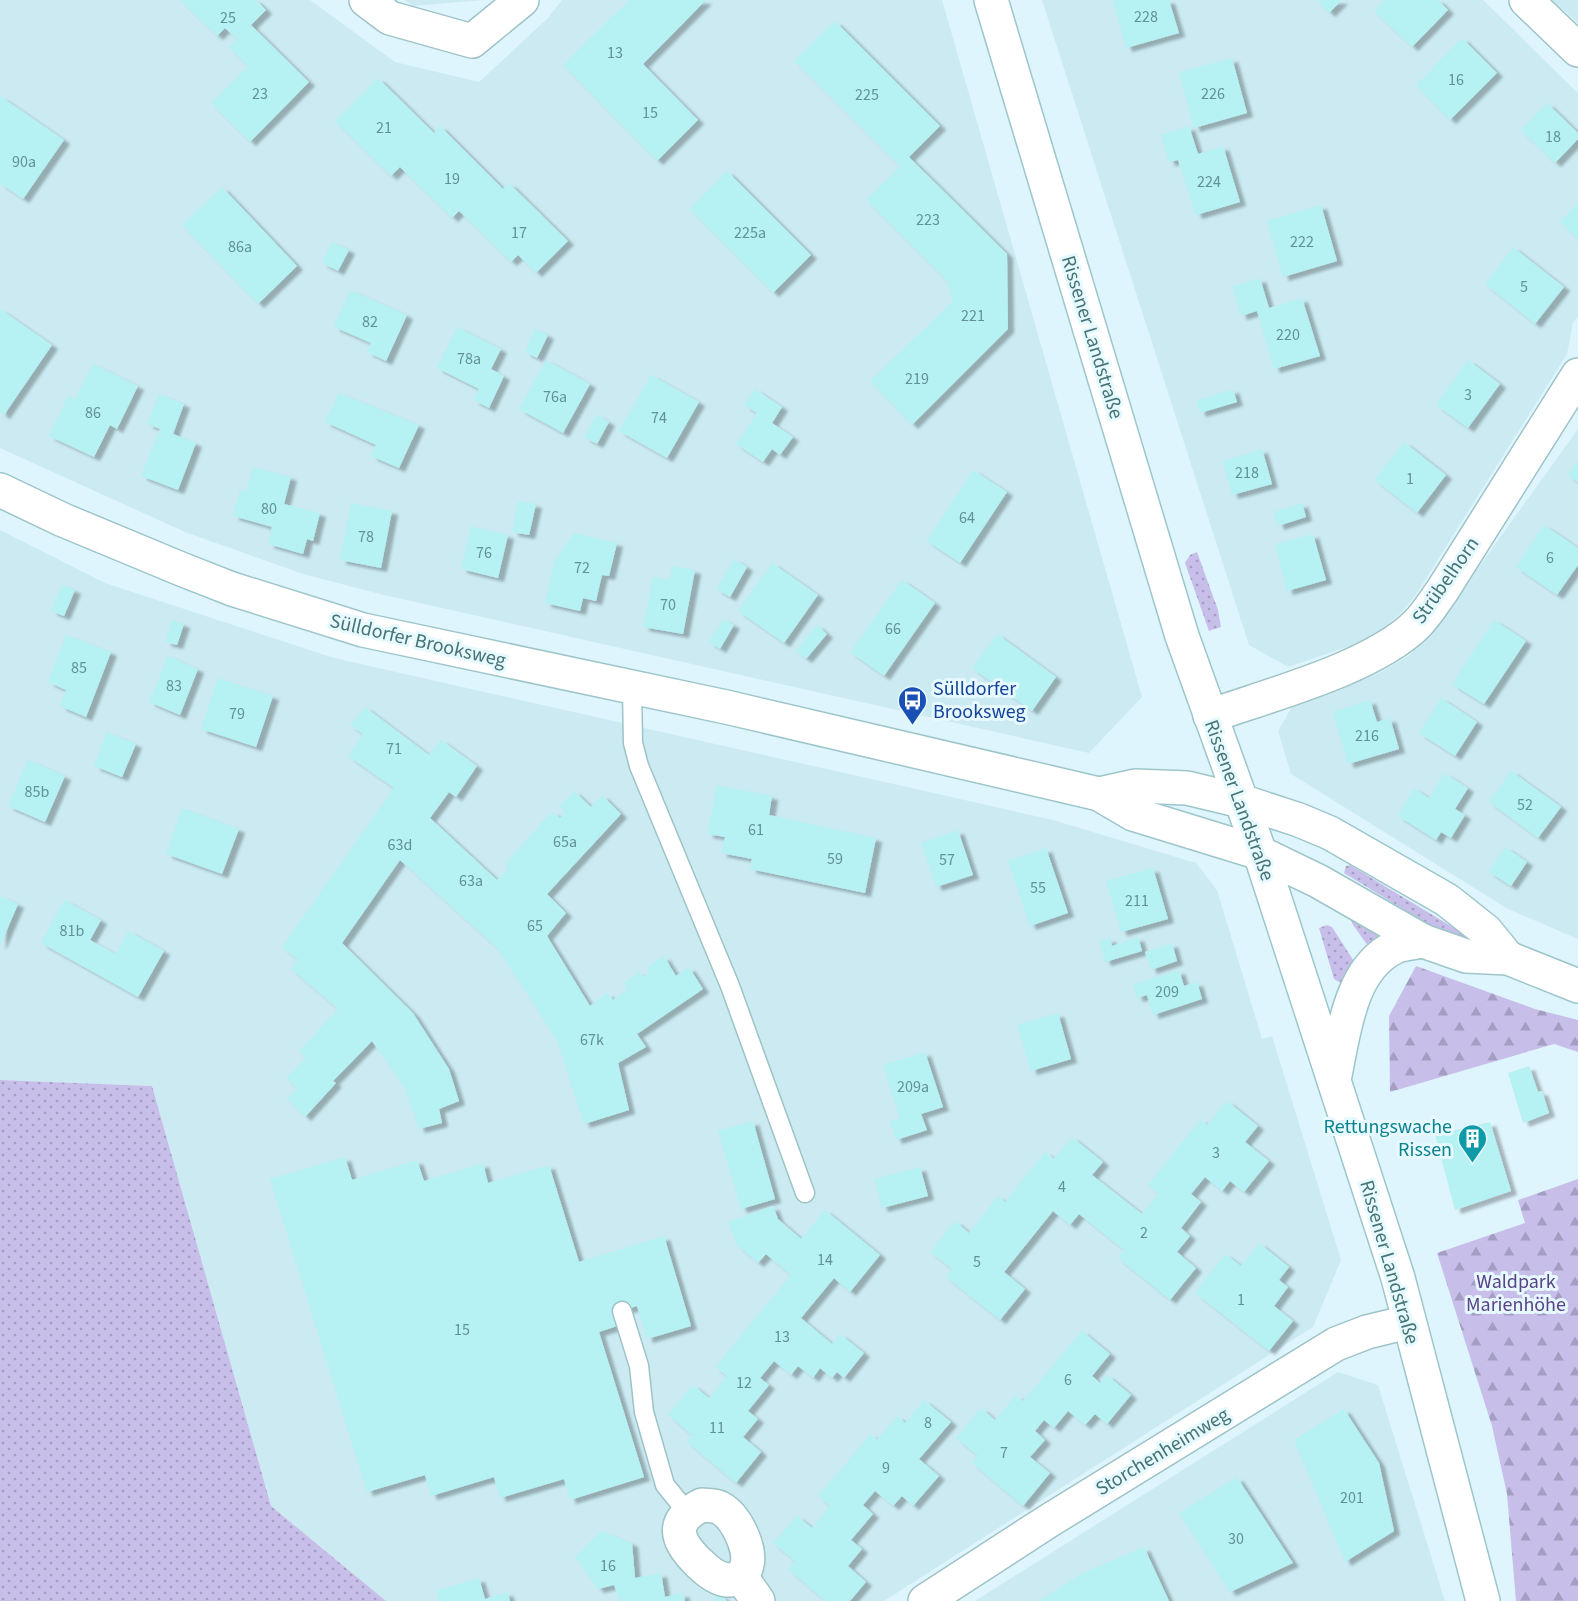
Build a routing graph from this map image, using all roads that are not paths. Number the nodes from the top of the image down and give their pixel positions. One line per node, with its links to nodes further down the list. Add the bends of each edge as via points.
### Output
1 (366, 0): 2 (street, via 390,18 472,41)
2 (522, 0)
3 (991, 0): 9 (street, Rissener Landstraße, via 1182,636)
4 (1526, 0): 5 (street)
5 (1578, 50)
6 (1578, 375): 9 (street, Strübelhorn, via 1442,591 1417,624 1391,645 1358,663)
7 (0, 490): 8 (street, Sülldorfer Brooksweg, via 181,569 289,608 363,630)
8 (632, 689): 10 (street, Sülldorfer Brooksweg, via 726,707); 17 (lane, via 633,742 639,766 730,986)
9 (1210, 716): 11 (street, Rissener Landstraße)
10 (1099, 794): 11 (street, Sülldorfer Brooksweg, via 1135,786 1187,788); 12 (street, Sülldorfer Brooksweg, via 1133,814)
11 (1241, 801): 12 (street, Rissener Landstraße); 14 (street, Sülldorfer Brooksweg, via 1330,833 1447,900 1486,931)
12 (1260, 853): 13 (street, Sülldorfer Brooksweg); 16 (street, Rissener Landstraße)
13 (1423, 941): 14 (street, Sülldorfer Brooksweg, via 1466,956); 16 (street, via 1396,946 1369,969 1347,1018)
14 (1508, 958): 15 (street, Sülldorfer Brooksweg)
15 (1578, 986)
16 (1335, 1077): 19 (street, Rissener Landstraße)
17 (805, 1193)
18 (622, 1311): 20 (lane, via 639,1366 644,1412 665,1485)
19 (1408, 1322): 22 (street, Storchenheimweg, via 1336,1344); 23 (street, Rissener Landstraße)
20 (687, 1512): 21 (street, via 680,1524 680,1540 687,1552 716,1575); 21 (street, via 702,1505 719,1507 731,1516 746,1549)
21 (750, 1590)
22 (925, 1601)
23 (1483, 1601)

